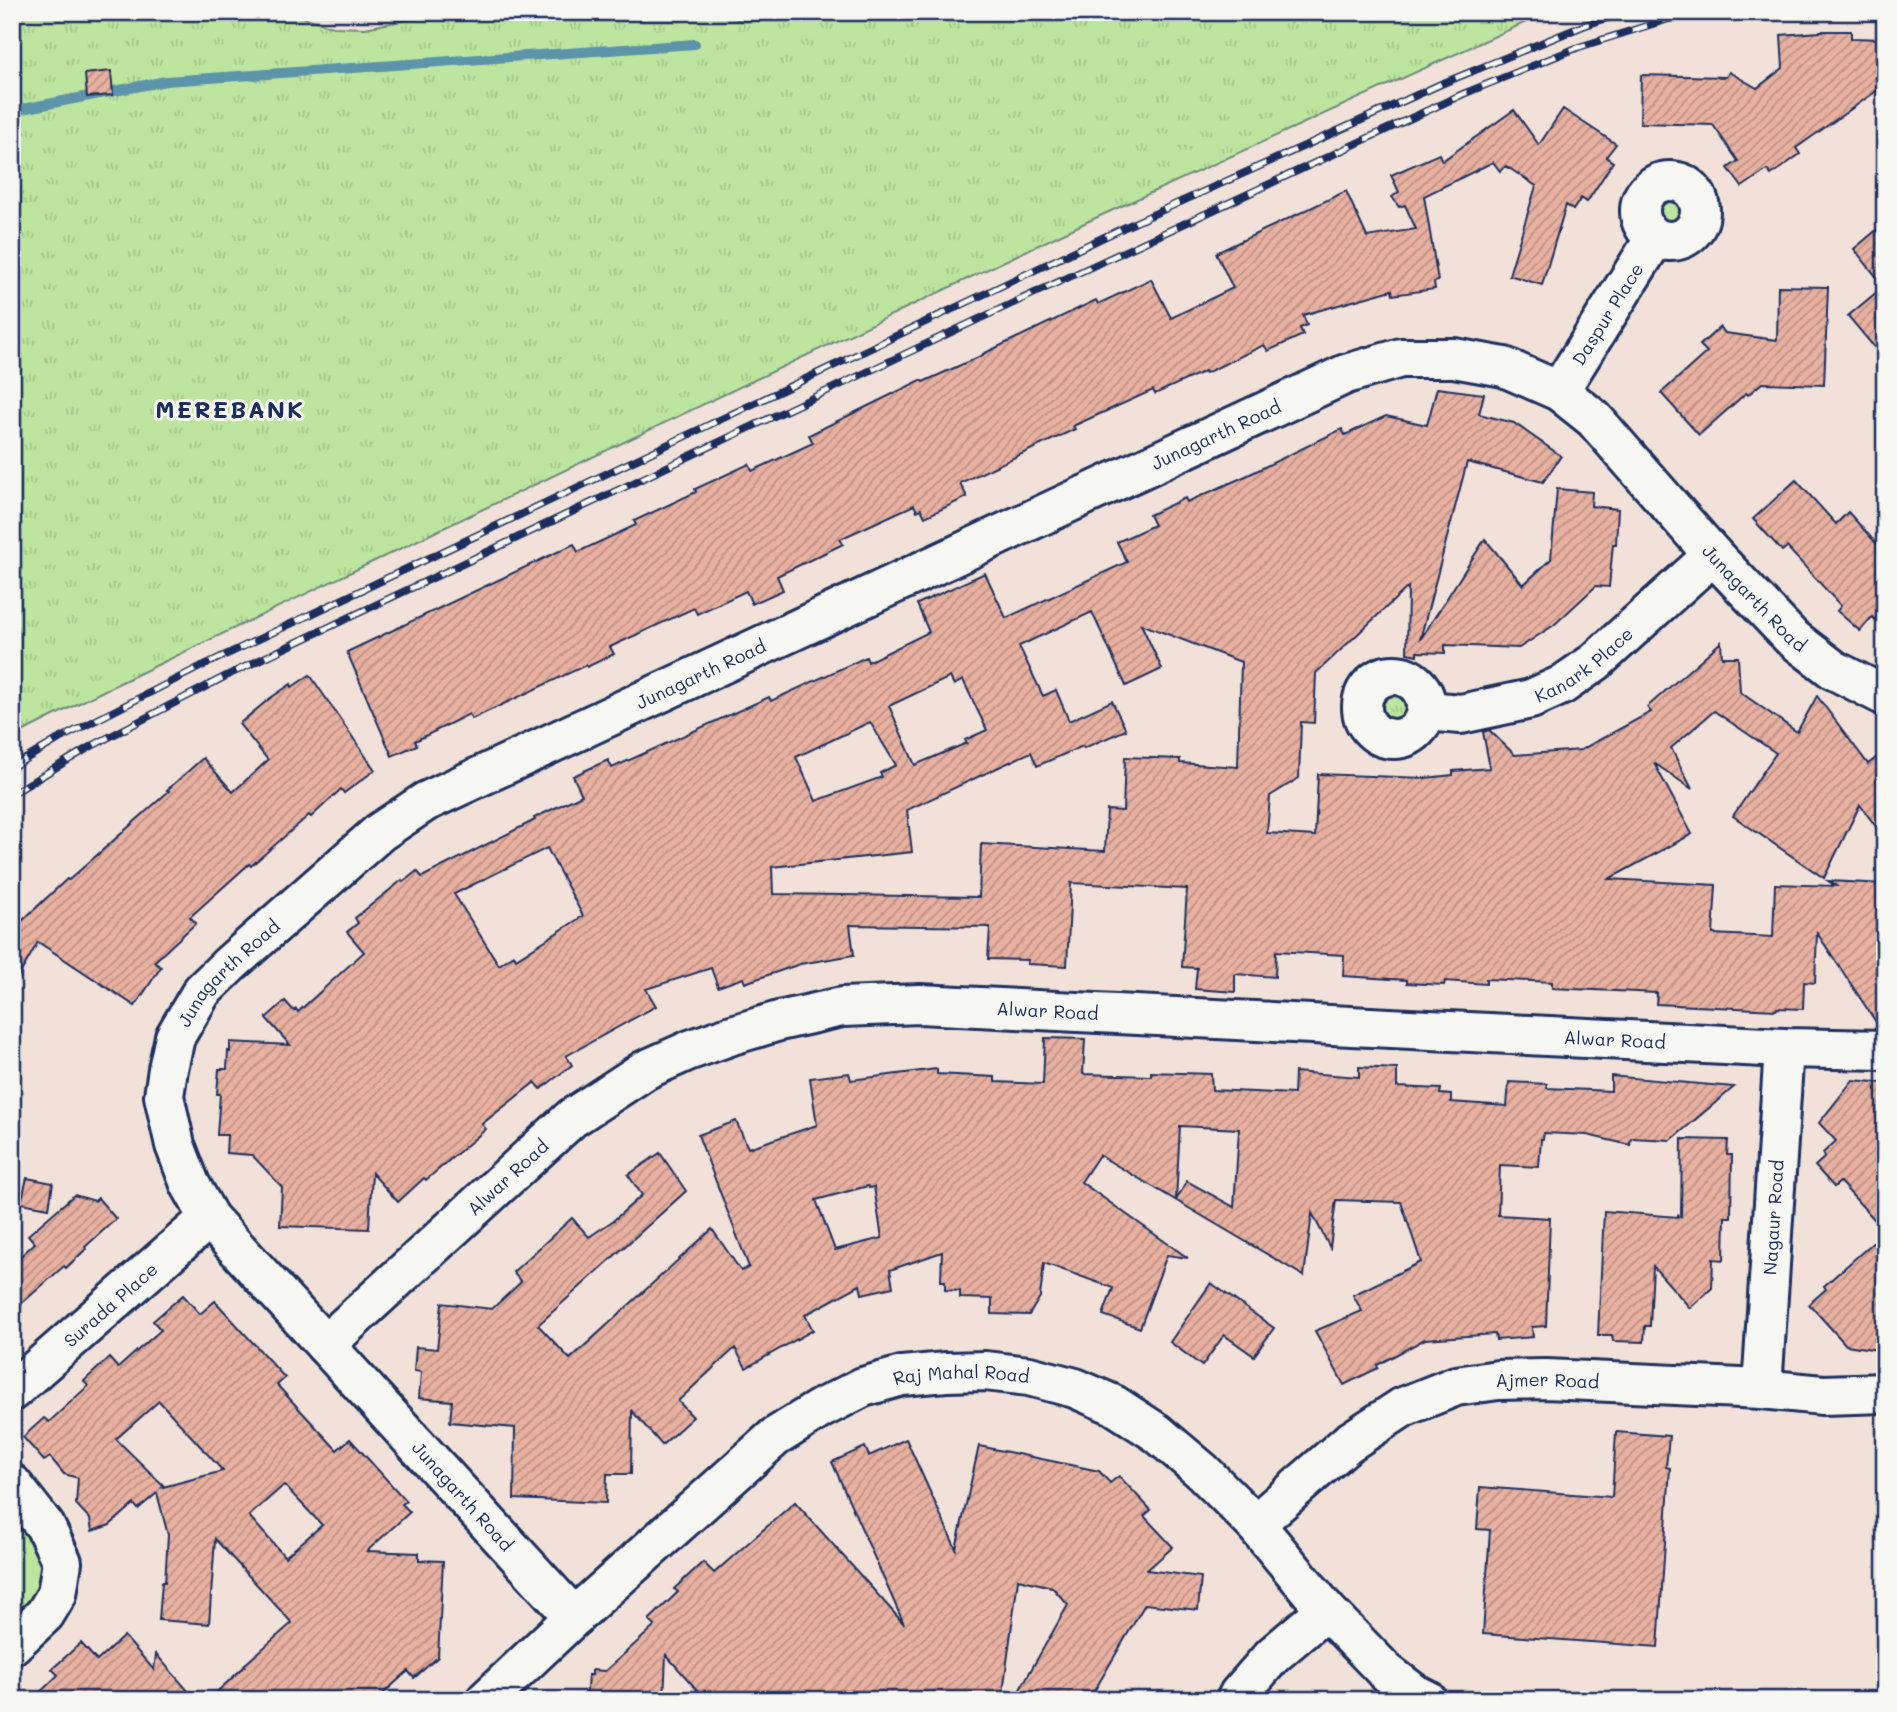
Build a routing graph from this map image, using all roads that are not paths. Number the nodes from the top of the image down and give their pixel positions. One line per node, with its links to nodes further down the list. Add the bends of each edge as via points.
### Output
1 (1655, 238): 2 (street, Daspur Place)
2 (1559, 391): 3 (street, Junagarth Road, via 1594,419); 8 (street, Junagarth Road, via 1504,367 1454,358 1401,358 1346,374 425,802 380,832 231,963 202,991 175,1037 164,1096 175,1145)
3 (1713, 555): 4 (street, Junagarth Road, via 1791,637 1833,670); 5 (street, Kanark Place, via 1595,662 1562,685 1531,699 1461,714)
4 (1885, 696)
5 (1426, 711)
6 (1784, 1048): 7 (street, Alwar Road); 9 (street, Alwar Road, via 920,1004 842,1007 779,1021 690,1050 610,1092 572,1118); 10 (street, Nagaur Road)
7 (1885, 1050)
8 (209, 1218): 9 (street, Junagarth Road); 11 (street, Surada Place)
9 (325, 1345): 16 (street, Junagarth Road)
10 (1762, 1389): 12 (street, Ajmer Road, via 1823,1395); 14 (street, Ajmer Road, via 1546,1379 1456,1386 1403,1407 1348,1443)
11 (12, 1391)
12 (1885, 1393)
13 (12, 1484): 17 (street, via 45,1526 62,1562 57,1594 45,1614)
14 (1255, 1524): 15 (street, Raj Mahal Road); 16 (street, Raj Mahal Road, via 1157,1433 1114,1405 1075,1388 985,1371 902,1376 863,1387 775,1437)
15 (1326, 1611): 19 (street, via 1273,1655); 20 (street, Raj Mahal Road, via 1385,1671)
16 (574, 1617): 18 (street, Raj Mahal Road)
17 (12, 1645)
18 (486, 1700)
19 (1236, 1700)
20 (1427, 1700)

